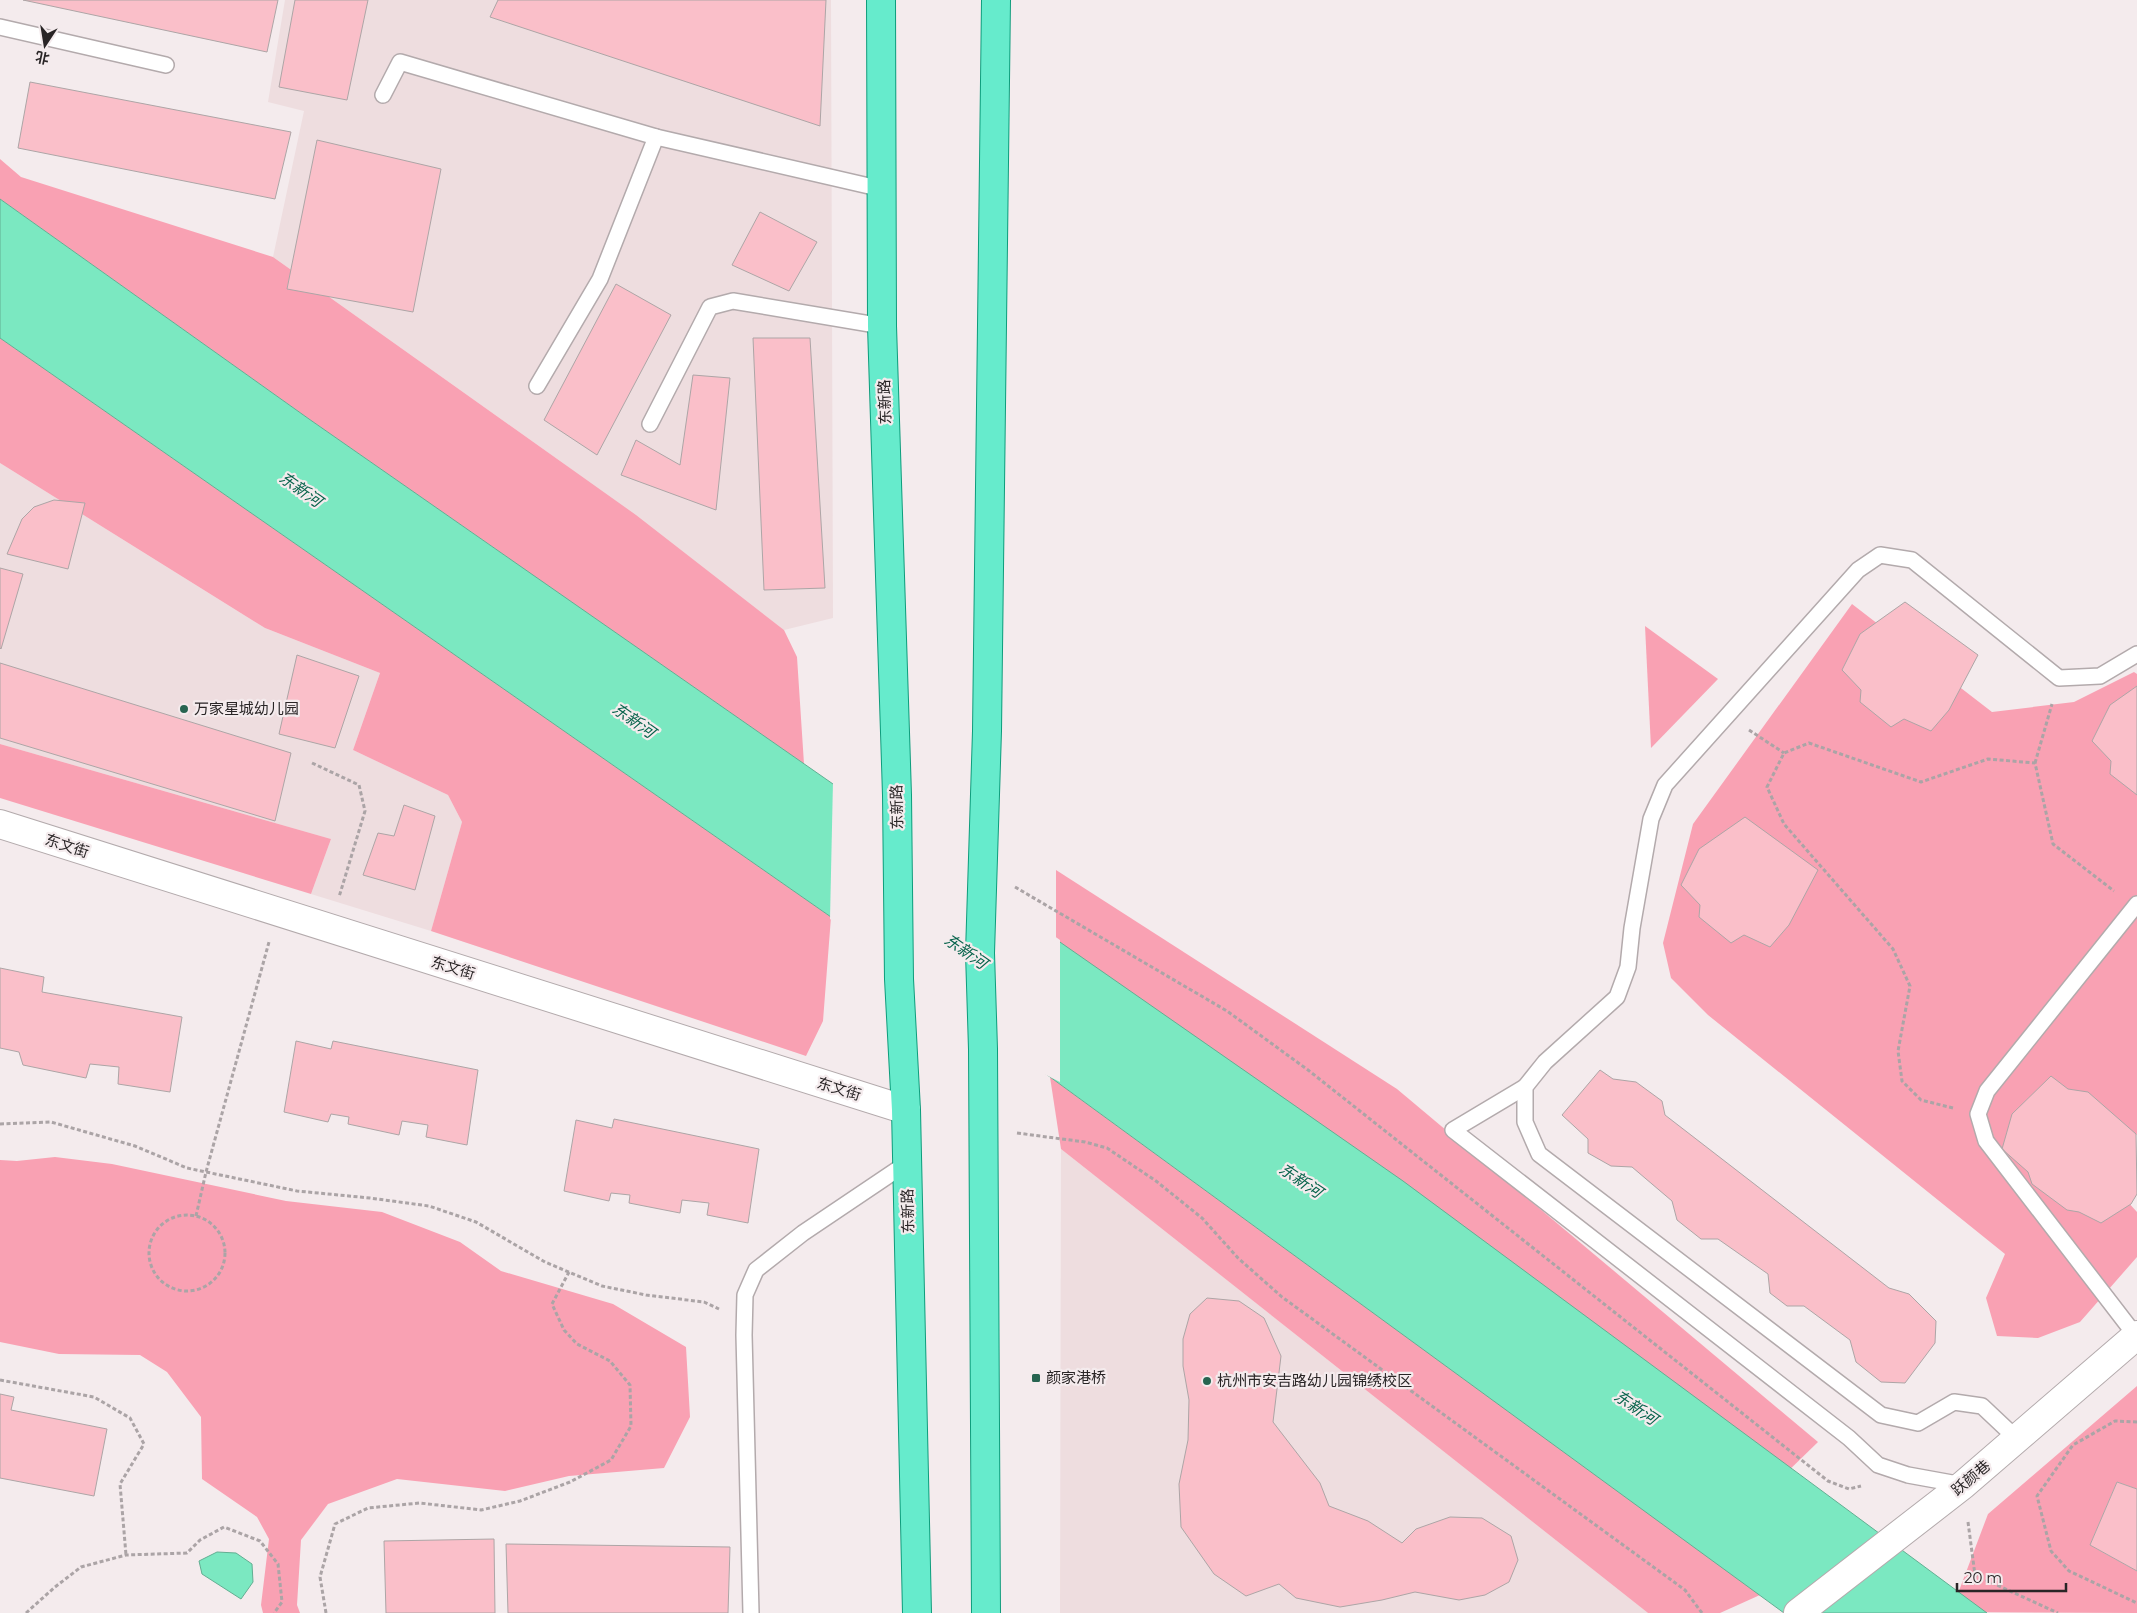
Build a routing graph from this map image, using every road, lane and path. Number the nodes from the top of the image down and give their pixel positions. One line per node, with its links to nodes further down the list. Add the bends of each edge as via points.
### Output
1 (881, 0): 7 (main road, 东新路)
2 (996, 0): 18 (main road, via 987,731)
3 (0, 27): 4 (lane)
4 (166, 65)
5 (383, 95): 6 (lane, via 400,62)
6 (656, 137): 7 (lane); 9 (lane, via 600,279)
7 (882, 189): 8 (main road, 东新路)
8 (882, 326): 10 (lane, via 733,302 710,307); 23 (main road, 东新路, via 897,795 899,979)
9 (537, 386)
10 (650, 424)
11 (2137, 654): 12 (lane, via 2100,676)
12 (2059, 678): 13 (lane, via 1912,560 1880,555 1858,570); 16 (path)
13 (1727, 715): 14 (path); 22 (lane, via 1665,785 1651,819 1628,966 1618,997 1546,1062)
14 (1784, 753): 16 (path, via 1809,742 1921,782 1988,759); 24 (path, via 1767,787 1784,824 1893,949 1910,986 1898,1051 1902,1081 1921,1100)
15 (312, 762): 21 (path, via 359,786 365,811)
16 (2035, 763): 19 (path, via 2053,844)
17 (0, 824): 20 (street, 东文街)
18 (981, 875): 26 (main road); 36 (path, via 1170,976 1234,1016 1308,1070 1828,1481 1848,1489)
19 (2136, 905): 24 (lane, via 1987,1091)
20 (277, 912): 21 (street, 东文街); 28 (path)
21 (330, 929): 23 (street, 东文街)
22 (1525, 1087): 35 (lane, via 1525,1122 1539,1154 1881,1416 1918,1423 1954,1402 1982,1406); 36 (lane, via 1453,1130 1849,1438 1878,1465)
23 (906, 1110): 27 (main road, 东新路)
24 (1978, 1114): 32 (lane, via 1986,1140)
25 (0, 1124): 28 (path, via 51,1122 135,1146 187,1168)
26 (982, 1128): 45 (main road); 46 (path, via 1107,1148 1202,1218 1238,1258 1282,1297 1685,1590)
27 (907, 1163): 31 (lane, via 803,1233 756,1270 745,1295); 44 (main road, 东新路)
28 (206, 1172): 29 (path); 30 (path, via 297,1192 428,1206 476,1222 545,1262)
29 (196, 1216): 29 (path, via 218,1230 224,1241 224,1265 218,1276 199,1290 175,1290 156,1274 149,1250 160,1227 171,1219)
30 (569, 1272): 31 (path, via 602,1286 704,1302); 42 (path, via 552,1304 564,1330 576,1344 610,1361 630,1385 631,1426 610,1460 570,1482 520,1501 480,1510 420,1503 368,1508 335,1524 320,1577)
31 (744, 1321): 43 (lane)
32 (2137, 1336): 35 (street, 跃颜巷)
33 (0, 1380): 38 (path, via 94,1397 130,1418 144,1444 120,1484)
34 (2137, 1422): 39 (path, via 2116,1421 2073,1445 2037,1496 2051,1551 2069,1571)
35 (2017, 1439): 37 (street, 跃颜巷)
36 (1908, 1475): 37 (lane)
37 (1963, 1485): 47 (street, 跃颜巷); 48 (path, via 1975,1575)
38 (126, 1555): 40 (path, via 81,1567); 41 (path, via 187,1553 200,1540 224,1527 260,1541 278,1564 282,1602)
39 (2137, 1603)
40 (26, 1613)
41 (274, 1613)
42 (326, 1613)
43 (751, 1613)
44 (917, 1613)
45 (986, 1613)
46 (1702, 1613)
47 (1798, 1613)
48 (2058, 1613)

